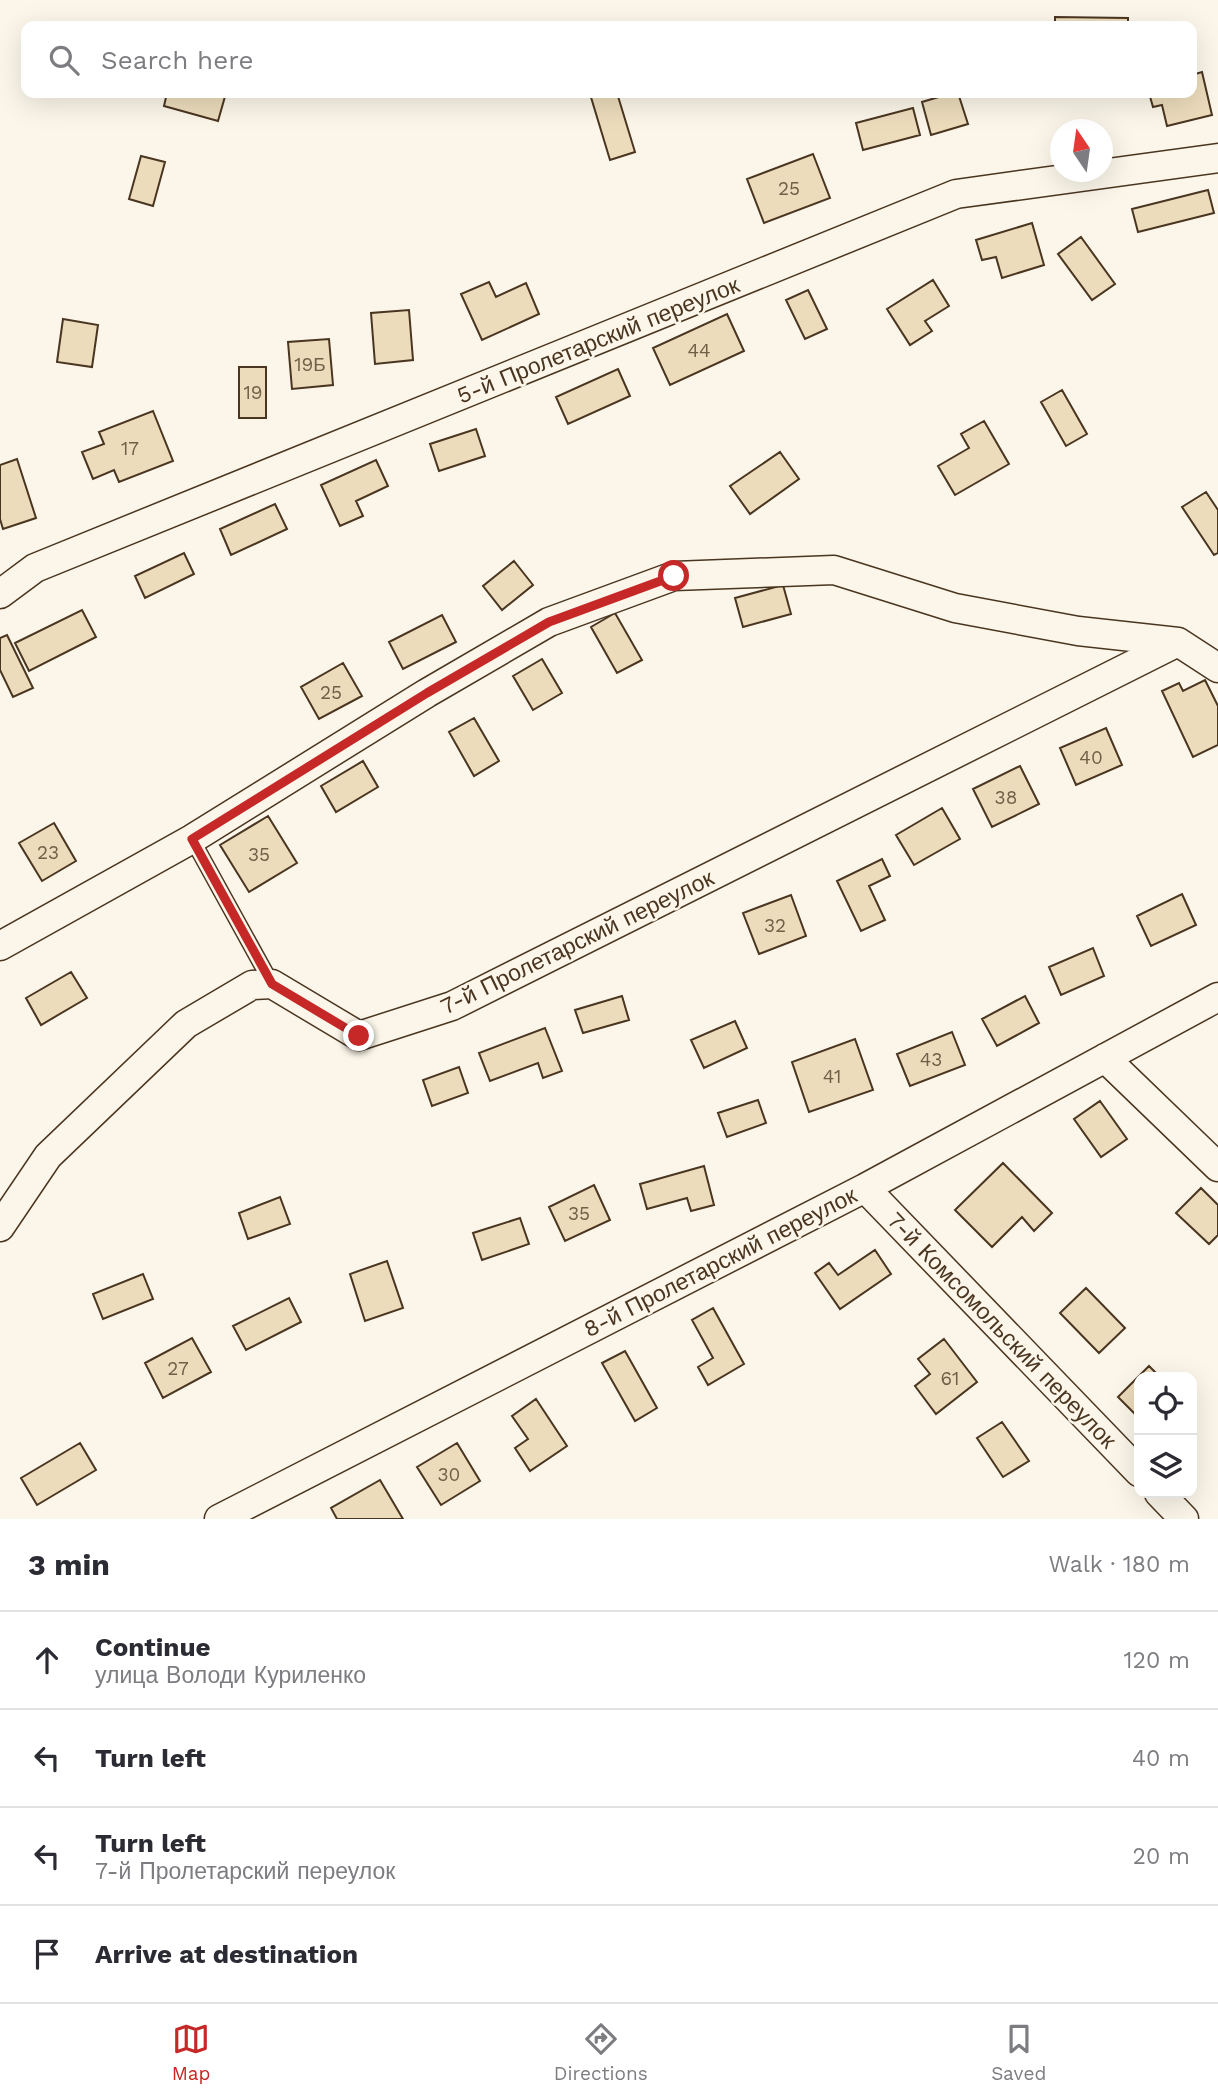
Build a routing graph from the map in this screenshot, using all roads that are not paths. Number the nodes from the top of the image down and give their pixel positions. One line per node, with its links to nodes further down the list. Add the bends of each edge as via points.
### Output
1 (1218, 158): 2 (street, 5-й Пролетарский переулок, via 956,194 35,568)
2 (0, 594)
3 (1178, 642): 4 (street); 5 (street, via 1078,631 955,608 834,570 674,576 549,622); 7 (street, 7-й Пролетарский переулок, via 452,1006 359,1036)
4 (1218, 668)
5 (192, 839): 6 (street); 7 (lane)
6 (0, 946)
7 (272, 984): 12 (street, via 252,985 187,1024 48,1156)
8 (1218, 997): 9 (street, 8-й Пролетарский переулок)
9 (1105, 1058): 10 (street); 11 (street, 8-й Пролетарский переулок)
10 (1218, 1167)
11 (865, 1188): 13 (street, 7-й Комсомольский переулок); 15 (street, 8-й Пролетарский переулок)
12 (0, 1227)
13 (1134, 1467)
14 (1164, 1498): 16 (street)
15 (219, 1519)
16 (1184, 1519)

